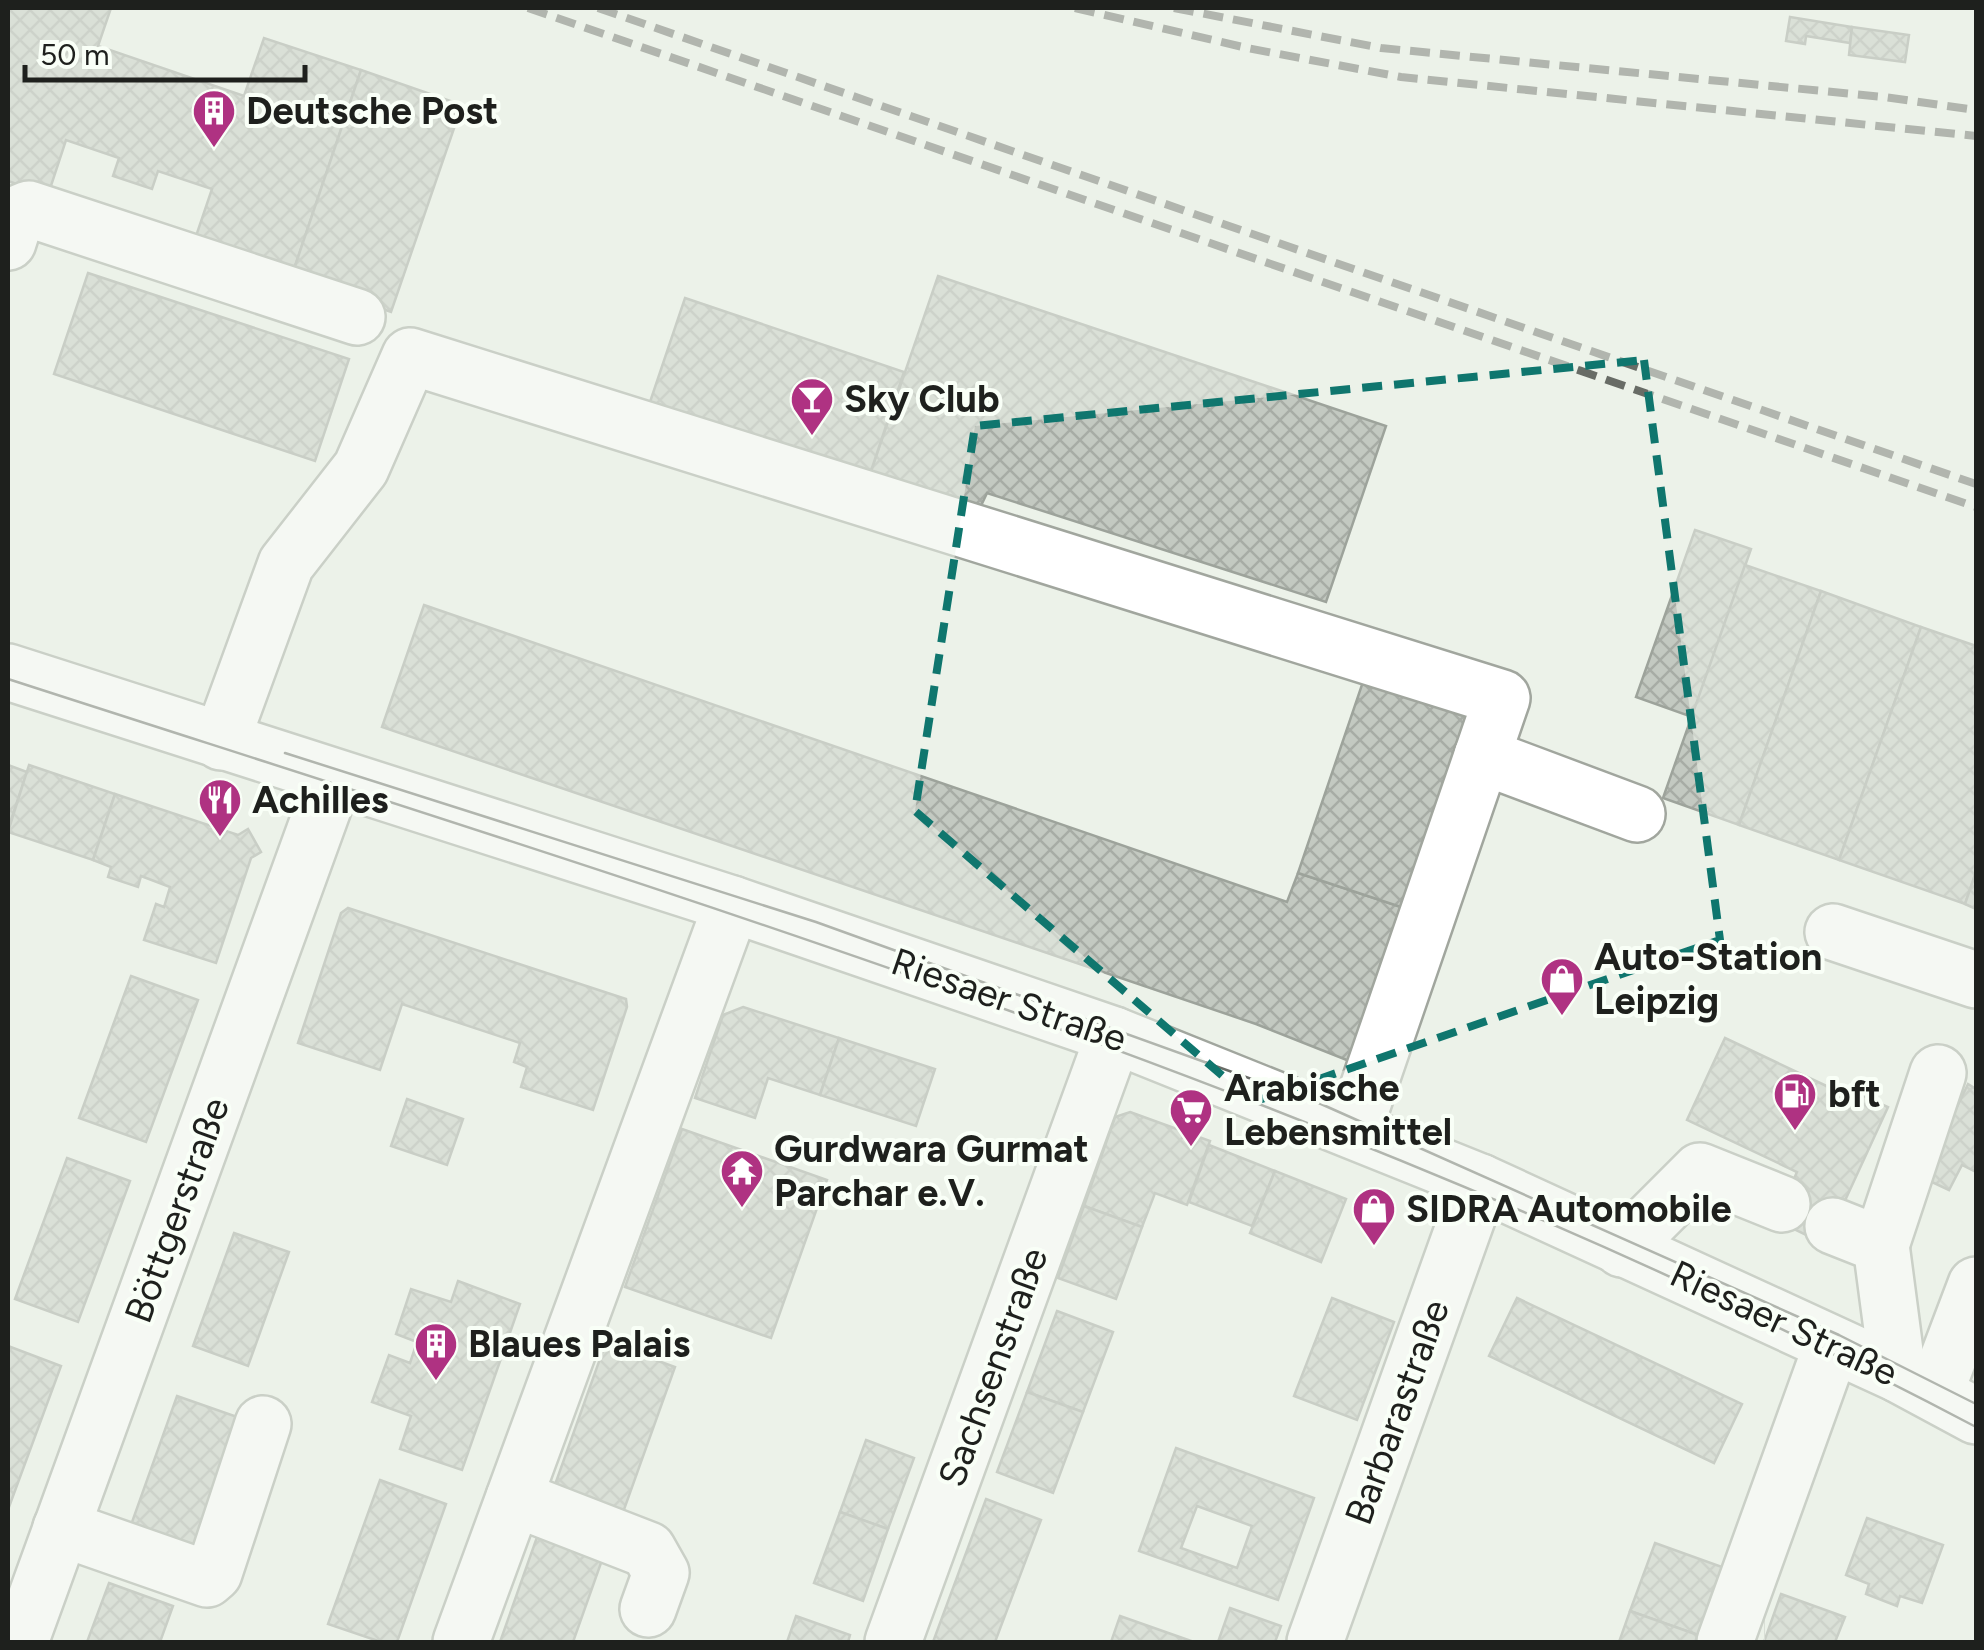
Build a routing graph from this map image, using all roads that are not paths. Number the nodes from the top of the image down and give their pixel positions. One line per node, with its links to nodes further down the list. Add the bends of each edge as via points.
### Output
1 (12, 219): 2 (street, via 40,212)
2 (357, 316)
3 (8, 672): 4 (street, Riesaer Straße)
4 (220, 742): 5 (street, via 286,564 361,468 410,356 1502,698); 6 (street, Riesaer Straße)
5 (1482, 756): 7 (street); 13 (street)
6 (334, 778): 8 (street, Riesaer Straße); 22 (street, Böttgerstraße)
7 (1637, 814)
8 (732, 904): 11 (street, Riesaer Straße); 21 (street)
9 (1833, 932): 10 (street)
10 (1976, 980)
11 (1114, 1035): 13 (street, Riesaer Straße); 27 (street, Sachsenstraße)
12 (1938, 1073): 19 (street, via 1857,1235)
13 (1354, 1129): 14 (street, Riesaer Straße)
14 (1480, 1182): 16 (street, Riesaer Straße); 28 (street, Barbarastraße)
15 (1782, 1204): 16 (street, via 1700,1171)
16 (1622, 1248): 18 (street, Riesaer Straße)
17 (1976, 1286): 19 (street)
18 (1832, 1345): 19 (street, Riesaer Straße); 24 (street)
19 (1951, 1396)
20 (263, 1424): 22 (street, via 207,1578)
21 (514, 1498): 23 (street, via 648,1550 662,1574); 26 (street)
22 (61, 1528): 25 (street, Böttgerstraße)
23 (648, 1609)
24 (1739, 1638)
25 (20, 1642)
26 (461, 1642)
27 (893, 1642)
28 (1314, 1642)

